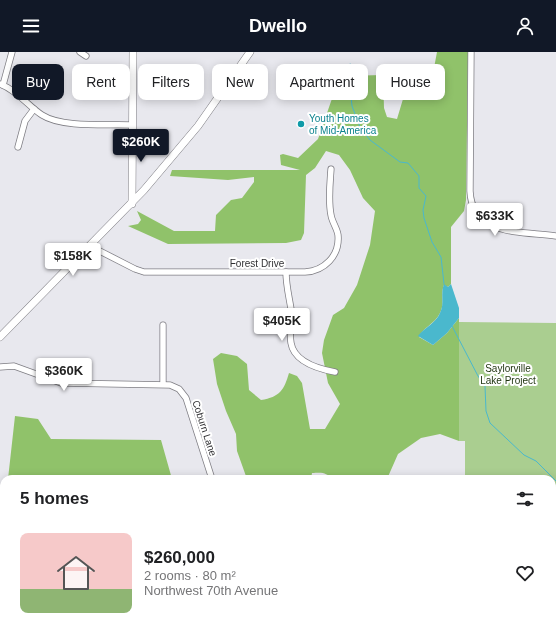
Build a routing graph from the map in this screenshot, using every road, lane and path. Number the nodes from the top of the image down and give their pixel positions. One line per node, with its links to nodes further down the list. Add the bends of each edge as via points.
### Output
1 (12, 52): 8 (street)
2 (80, 52): 7 (street)
3 (128, 52): 10 (main road, via 129,112)
4 (133, 52): 10 (main road)
5 (250, 52): 13 (main road, via 198,126)
6 (471, 52): 14 (street, via 472,205 489,225)
7 (86, 56)
8 (1, 84): 9 (street)
9 (34, 109): 10 (street, via 59,122); 11 (street, via 25,121)
10 (132, 125): 13 (main road)
11 (18, 147)
12 (331, 169): 16 (street, Forest Drive, via 330,210 338,235 336,251 330,261 316,270)
13 (132, 204): 15 (main road)
14 (556, 236)
15 (90, 246): 16 (street, Forest Drive, via 144,272); 18 (main road)
16 (286, 272): 20 (street, via 286,289 291,308 291,344 295,354 319,368)
17 (163, 325): 21 (street)
18 (0, 337)
19 (0, 367): 21 (street, Coburn Lane, via 14,366 61,383)
20 (335, 372)
21 (162, 384): 22 (street, Coburn Lane, via 174,386 186,398)
22 (211, 475)

